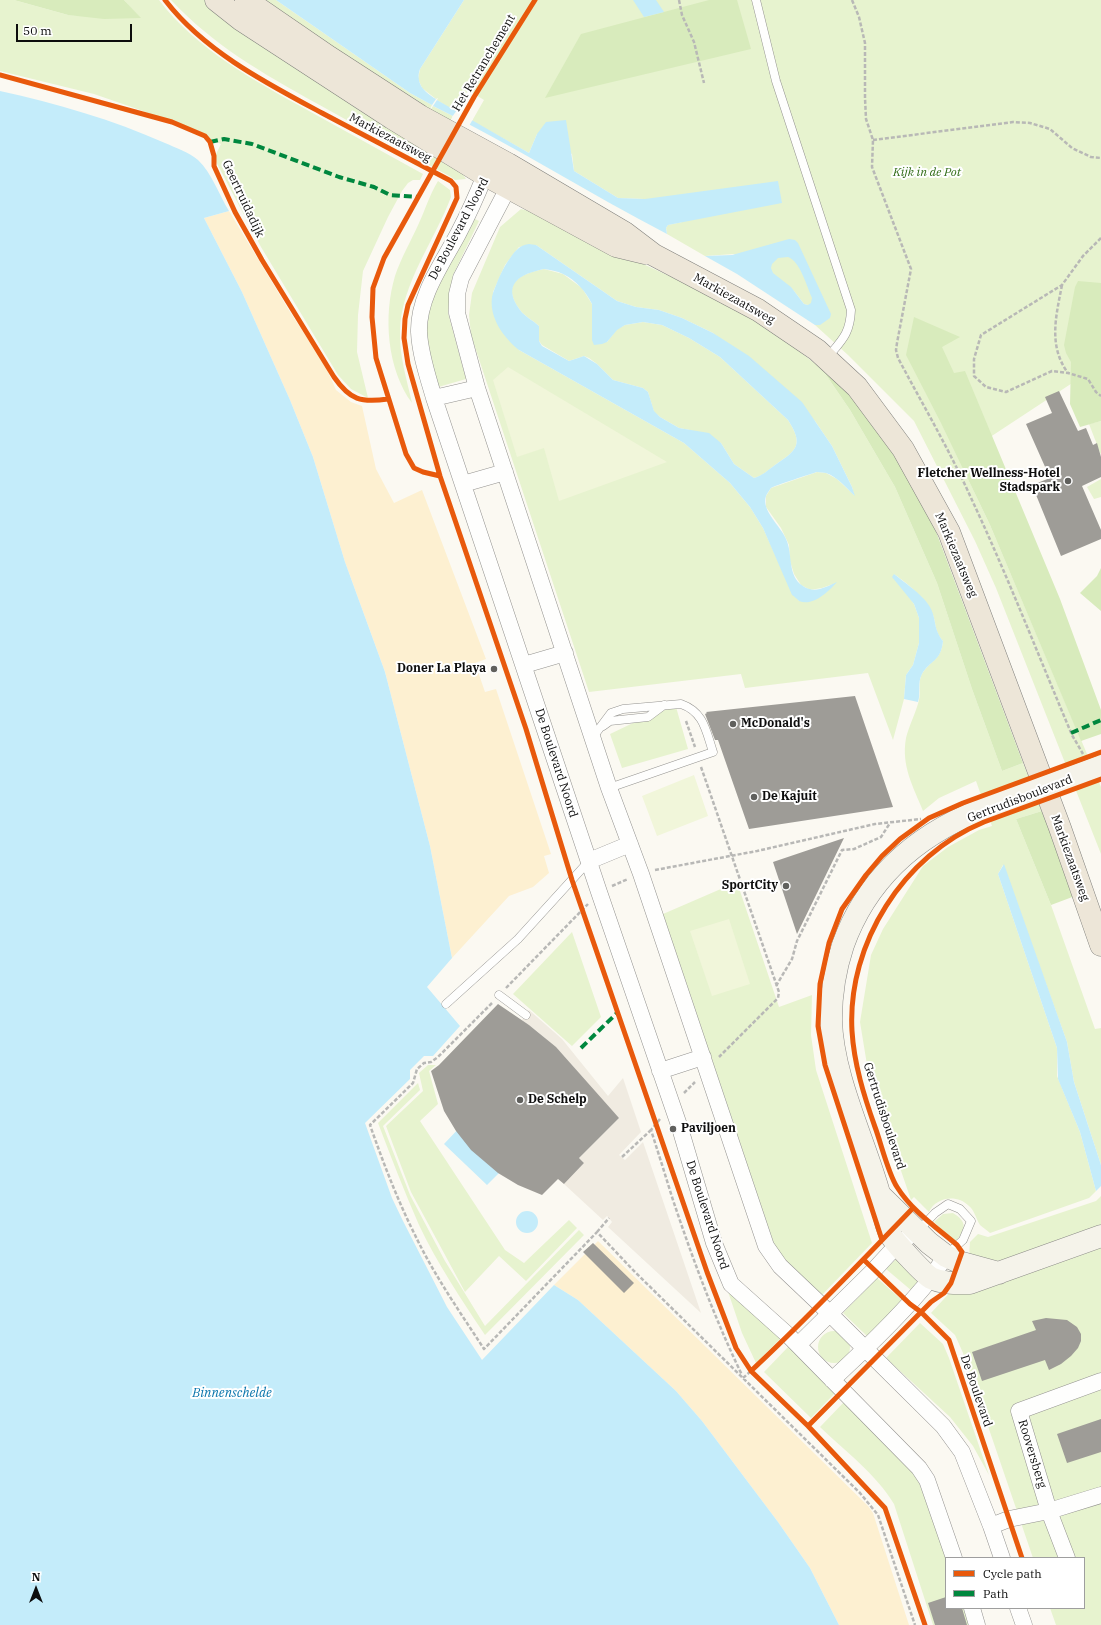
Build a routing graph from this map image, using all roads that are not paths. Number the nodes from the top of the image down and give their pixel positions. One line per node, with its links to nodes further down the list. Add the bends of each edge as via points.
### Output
1 (216, 0): 5 (main road, Markiezaatsweg, via 240,19)
2 (246, 0): 4 (main road, Markiezaatsweg, via 420,116)
3 (756, 0): 8 (lane, via 776,81 851,310 850,323 844,338)
4 (508, 164): 5 (street, De Boulevard Noord); 6 (street, De Boulevard Noord); 7 (main road, Markiezaatsweg, via 625,233)
5 (485, 176): 6 (main road, Markiezaatsweg); 10 (street, De Boulevard Noord, via 432,282 421,313 420,345)
6 (508, 188): 7 (main road, Markiezaatsweg, via 616,246); 9 (street, De Boulevard Noord, via 461,278 457,294 456,314)
7 (654, 255): 8 (main road, Markiezaatsweg, via 758,310)
8 (826, 358): 20 (main road, Markiezaatsweg, via 858,387 903,449 949,532)
9 (477, 388): 10 (street); 11 (street, De Boulevard Noord)
10 (434, 398): 12 (street, De Boulevard Noord)
11 (505, 472): 12 (street); 13 (street, De Boulevard Noord)
12 (463, 484): 14 (street, De Boulevard Noord)
13 (565, 653): 14 (street); 15 (street, De Boulevard Noord)
14 (524, 665): 19 (street, De Boulevard Noord)
15 (598, 732): 17 (street, De Boulevard Noord); 17 (lane, via 611,713 622,709 681,704 689,706 703,720 713,752)
16 (1090, 761): 26 (street, Gertrudisboulevard, bridge, via 940,828 901,856 881,878 858,911 843,946 833,983 831,1020 837,1064)
17 (610, 788): 18 (street, De Boulevard Noord)
18 (630, 844): 19 (street); 24 (street, De Boulevard Noord)
19 (589, 861): 22 (lane, via 518,939); 25 (street, De Boulevard Noord)
20 (1101, 945)
21 (499, 996): 23 (lane)
22 (446, 1004)
23 (526, 1015)
24 (703, 1057): 25 (street); 33 (street, De Boulevard Noord, via 766,1246 780,1266)
25 (660, 1071): 34 (street, De Boulevard Noord, via 680,1128 714,1243 731,1284)
26 (879, 1194): 27 (street, Gertrudisboulevard); 29 (street, Gertrudisboulevard, via 890,1233)
27 (917, 1231): 29 (street); 30 (street, Gertrudisboulevard); 30 (lane, via 948,1204 960,1209 971,1221 963,1240)
28 (1101, 1236): 31 (street)
29 (897, 1245): 32 (street, Gertrudisboulevard); 33 (street, via 874,1270)
30 (946, 1256): 31 (street, Gertrudisboulevard); 32 (street)
31 (999, 1272): 32 (street, via 970,1283 951,1283)
32 (930, 1278): 35 (street, via 910,1304)
33 (825, 1309): 34 (street); 35 (street)
34 (794, 1340): 36 (street)
35 (865, 1350): 36 (street); 40 (street, via 943,1426 962,1452)
36 (832, 1380): 41 (street, via 919,1468 927,1480)
37 (1101, 1381): 39 (street, Rooversberg, via 1019,1411)
38 (1101, 1494): 39 (street)
39 (1049, 1511): 40 (street, via 1009,1519); 43 (street, Rooversberg)
40 (991, 1526): 42 (street)
41 (954, 1557)
42 (1002, 1557)
43 (1066, 1557)
44 (972, 1609): 46 (street)
45 (1018, 1609): 47 (street)
46 (978, 1625)
47 (1024, 1625)

